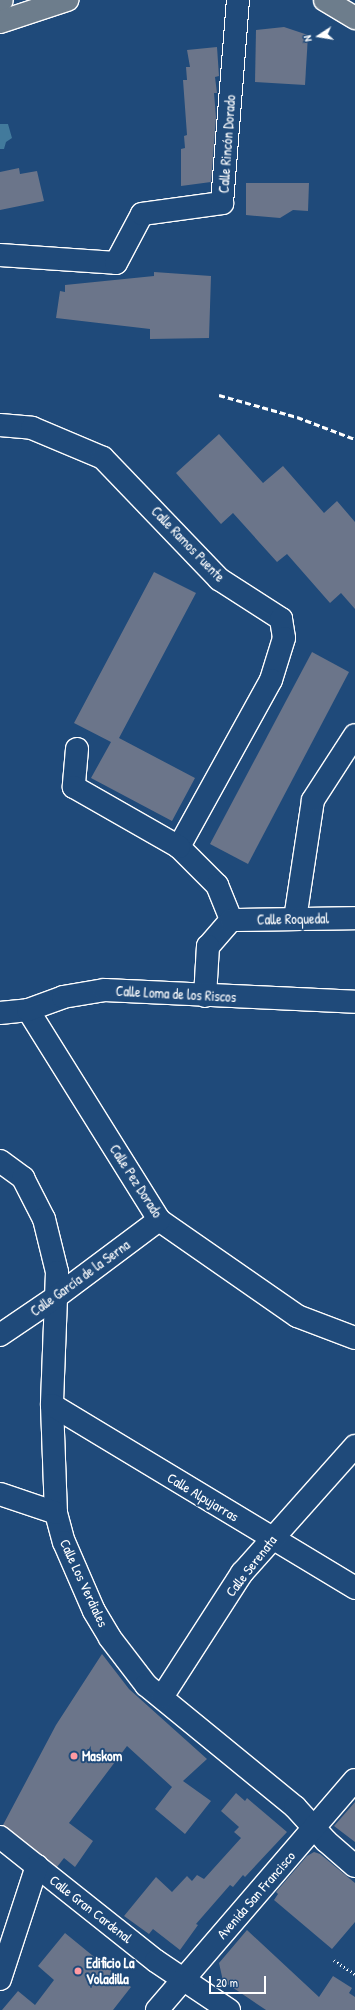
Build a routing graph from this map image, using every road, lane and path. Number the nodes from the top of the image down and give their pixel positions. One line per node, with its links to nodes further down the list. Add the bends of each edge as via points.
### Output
1 (67, 0): 5 (main road)
2 (238, 0): 6 (street, Calle Rincón Dorado, via 222,203 142,214 116,262)
3 (325, 0): 4 (main road)
4 (355, 18)
5 (0, 22)
6 (0, 255)
7 (0, 425): 10 (street, Calle Ramos Puente, via 32,428 103,458 220,579 281,619 284,638 271,680)
8 (355, 735): 12 (street, via 313,800)
9 (77, 749): 10 (street, via 74,787)
10 (179, 847): 13 (street, via 217,885)
11 (355, 918): 12 (street, Calle Roquedal)
12 (295, 919): 13 (street, Calle Roquedal)
13 (231, 920): 14 (street, via 208,946)
14 (205, 996): 15 (street, Calle Loma de los Riscos); 16 (street, Calle Loma de los Riscos, via 105,990 63,997)
15 (355, 1002)
16 (28, 1010): 17 (street, Calle Loma de los Riscos); 19 (street, Calle Pez Dorado)
17 (0, 1013)
18 (0, 1161): 20 (street, Calle Los Verdiales, via 23,1178 44,1219 58,1272)
19 (159, 1220): 20 (street, Calle García de la Serna); 22 (street, Calle Pez Dorado, via 297,1316)
20 (56, 1297): 21 (street, Calle García de la Serna); 23 (street, Calle Los Verdiales)
21 (0, 1335)
22 (355, 1338)
23 (52, 1405): 26 (street, Calle Los Verdiales); 27 (street, Calle Alpujarras)
24 (355, 1446): 27 (street, Calle Serenata)
25 (0, 1494): 26 (street)
26 (56, 1512): 29 (street, Calle Los Verdiales, via 64,1542 94,1611 136,1673 146,1685)
27 (271, 1538): 28 (street, Calle Alpujarras); 29 (street, Calle Serenata, via 242,1573)
28 (355, 1588)
29 (162, 1697): 31 (street, Calle Los Verdiales, via 295,1807)
30 (355, 1780): 31 (street, Avenida San Francisco)
31 (313, 1828): 34 (street, Calle Los Verdiales); 38 (street, Avenida San Francisco)
32 (0, 1837): 33 (street, Calle Gran Cardenal)
33 (37, 1866): 37 (street); 38 (street, Calle Gran Cardenal)
34 (355, 1866)
35 (334, 1960): 36 (path)
36 (355, 1974)
37 (0, 1979)
38 (183, 1980): 39 (street, Avenida San Francisco); 40 (street, Calle Gran Cardenal)
39 (157, 2010)
40 (229, 2010)

